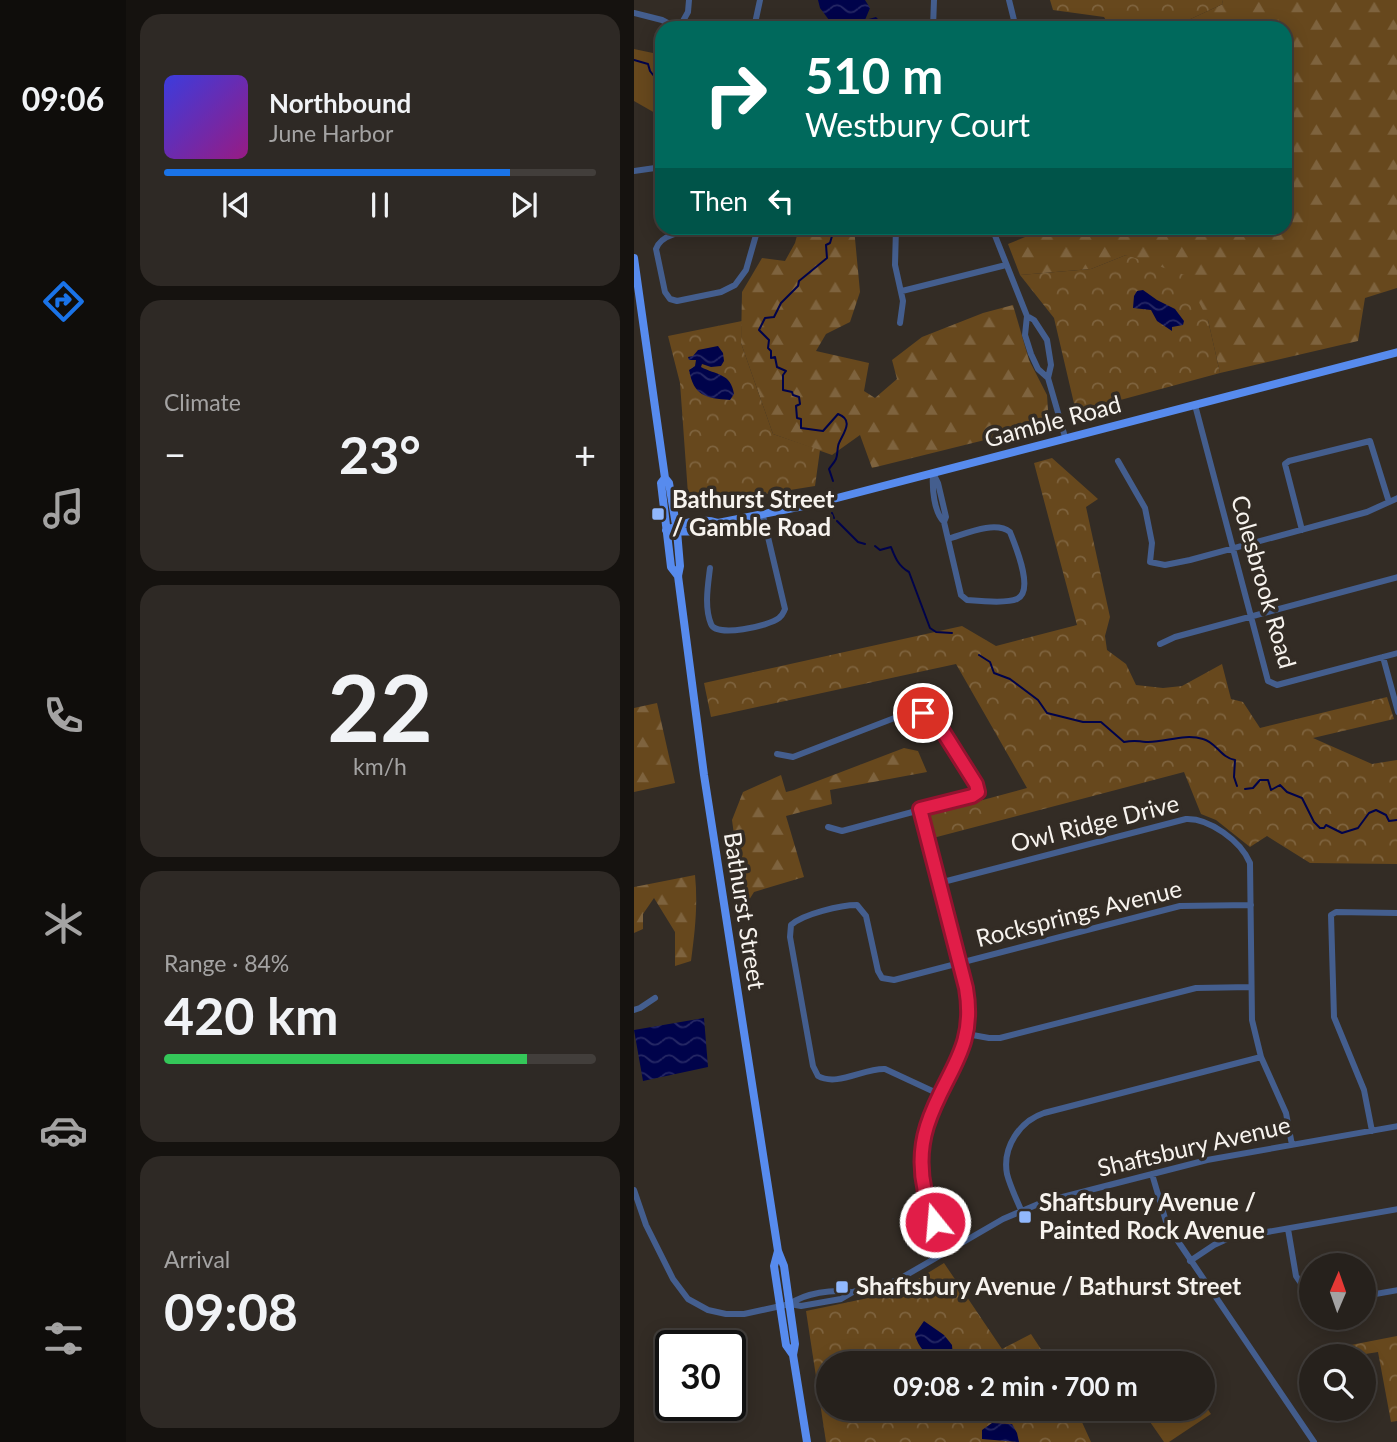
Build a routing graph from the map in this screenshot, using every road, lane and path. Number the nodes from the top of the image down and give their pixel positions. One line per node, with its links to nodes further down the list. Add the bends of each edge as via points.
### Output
1 (689, 0): 7 (street)
2 (760, 0): 8 (street)
3 (934, 0): 9 (street)
4 (1009, 0): 10 (street)
5 (634, 13): 6 (street)
6 (664, 21)
7 (682, 21)
8 (756, 21)
9 (933, 21)
10 (1014, 21)
11 (655, 168): 12 (street)
12 (634, 171)
13 (674, 235): 14 (street, via 664,237 656,249 665,292 677,301 735,285)
14 (756, 235)
15 (896, 235): 19 (street, via 895,265)
16 (995, 235): 18 (street)
17 (634, 258): 28 (main road, Bathurst Street)
18 (1006, 265): 19 (street); 20 (street)
19 (902, 291): 21 (street)
20 (1027, 316): 23 (street, via 1025,335 1031,354); 23 (street, via 1035,320 1047,340)
21 (900, 323)
22 (1398, 352): 24 (main road, Gamble Road)
23 (1048, 379): 25 (street)
24 (1195, 405): 25 (main road, Gamble Road); 36 (street, Colesbrook Road)
25 (1065, 437): 27 (main road, Gamble Road)
26 (1118, 461): 36 (street, via 1145,508 1152,543 1150,562 1178,563)
27 (933, 473): 31 (main road, Gamble Road); 35 (street, via 935,499)
28 (665, 478): 32 (main road, Bathurst Street); 33 (main road, Bathurst Street, via 661,483)
29 (1398, 498): 30 (street)
30 (1389, 502): 34 (street); 34 (street, via 1370,441 1289,461 1285,464)
31 (763, 516): 32 (main road, Gamble Road, via 717,523 710,529); 37 (street, via 786,609 781,617 723,632 714,629 707,603)
32 (676, 529): 33 (main road, Gamble Road); 38 (main road, Bathurst Street)
33 (666, 530): 38 (main road, Bathurst Street, via 671,567)
34 (1302, 530): 36 (street)
35 (948, 539): 35 (street, via 961,594 967,600 1009,601 1024,593 1022,569 1007,529 996,526)
36 (1232, 548): 40 (street, Colesbrook Road)
37 (710, 568)
38 (678, 576): 71 (main road, Bathurst Street, via 725,922 784,1266)
39 (1398, 578): 40 (street)
40 (1250, 617): 41 (street); 43 (street, Colesbrook Road, via 1271,684)
41 (1160, 644)
42 (1398, 653): 43 (street, Colesbrook Road)
43 (1383, 657): 44 (street)
44 (1398, 712)
45 (777, 754): 46 (street, via 793,757 910,712 923,713 937,722 978,792)
46 (920, 809): 47 (street, via 842,831); 48 (street)
47 (828, 827)
48 (939, 883): 49 (street, Owl Ridge Drive, via 1192,819 1210,825 1245,853); 51 (street)
49 (1251, 905): 51 (street, Rocksprings Avenue, via 1180,906); 52 (street, Owl Ridge Drive)
50 (1398, 913): 59 (street, via 1332,915 1334,1017 1364,1090)
51 (960, 964): 55 (street, via 969,1002); 57 (street, Rocksprings Avenue, via 894,980 882,978 866,916 857,905 799,918 792,925 790,937 818,1076 829,1080 885,1069)
52 (1251, 987): 55 (street, via 1196,988 1000,1038); 56 (street, Owl Ridge Drive, via 1252,1020)
53 (655, 998): 54 (street)
54 (634, 1010)
55 (967, 1034): 57 (street)
56 (1261, 1057): 60 (street, Owl Ridge Drive, via 1286,1113); 64 (street, via 1030,1119 1017,1132 1007,1154 1007,1172)
57 (941, 1095): 66 (street, via 924,1141 922,1174 929,1208)
58 (1398, 1126): 59 (street, Shaftsbury Avenue)
59 (1372, 1130): 60 (street, Shaftsbury Avenue)
60 (1292, 1145): 61 (street, Shaftsbury Avenue)
61 (1152, 1174): 64 (street, Shaftsbury Avenue); 67 (street, via 1167,1225)
62 (634, 1190): 71 (street, Shaftsbury Avenue, via 646,1225 688,1299 726,1314)
63 (1398, 1209): 65 (street)
64 (1021, 1210): 66 (street, Shaftsbury Avenue)
65 (1288, 1229): 67 (street, via 1227,1239); 68 (street)
66 (949, 1249): 71 (street, Shaftsbury Avenue, via 896,1281 798,1298)
67 (1190, 1261): 73 (street)
68 (1299, 1279)
69 (1398, 1290): 70 (street)
70 (1376, 1294)
71 (785, 1305): 72 (main road, Bathurst Street, via 795,1344)
72 (807, 1442)
73 (1314, 1442)

